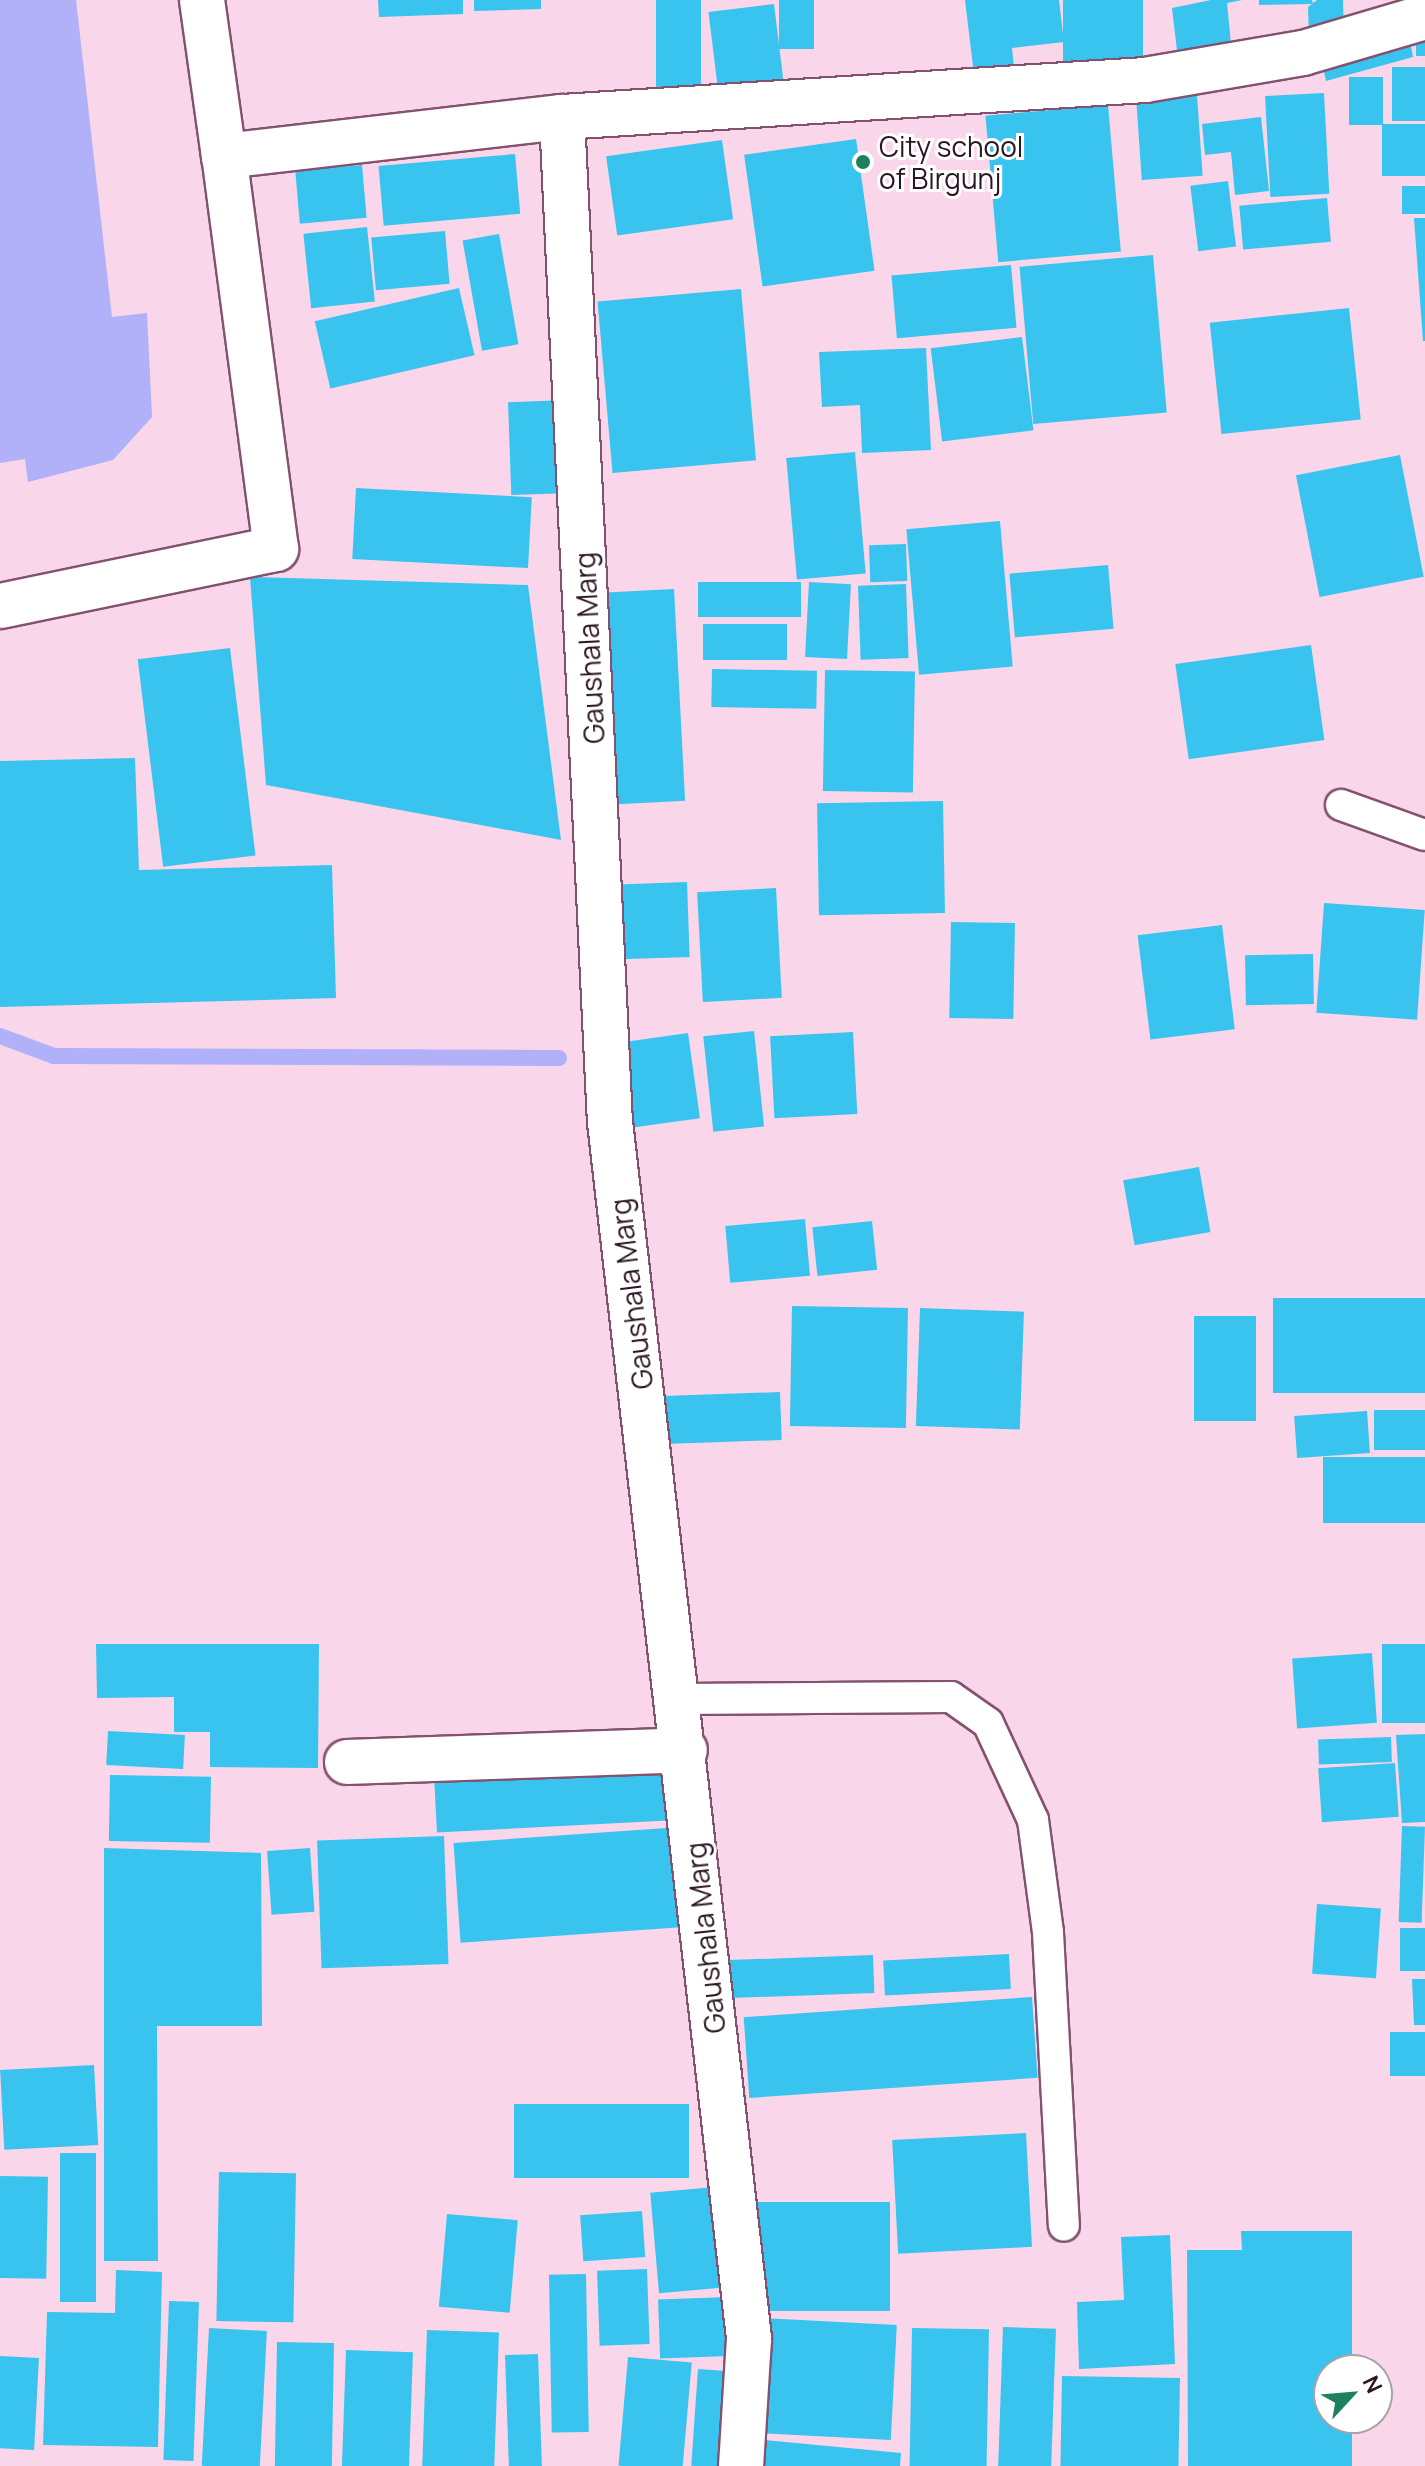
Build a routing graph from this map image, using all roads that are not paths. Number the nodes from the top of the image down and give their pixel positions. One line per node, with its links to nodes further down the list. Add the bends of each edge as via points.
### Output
1 (202, 0): 4 (street)
2 (1425, 17): 3 (street, via 1303,53 1145,80)
3 (562, 117): 4 (street); 8 (street, Gaushala Marg, via 610,1122)
4 (224, 156): 5 (street, via 276,549)
5 (0, 606)
6 (1341, 805): 7 (lane)
7 (1425, 835)
8 (679, 1699): 9 (street, Gaushala Marg); 11 (lane, via 951,1697 988,1723 1033,1820 1048,1933)
9 (685, 1750): 10 (street); 12 (street, Gaushala Marg, via 749,2339)
10 (347, 1762)
11 (1064, 2226)
12 (741, 2466)

